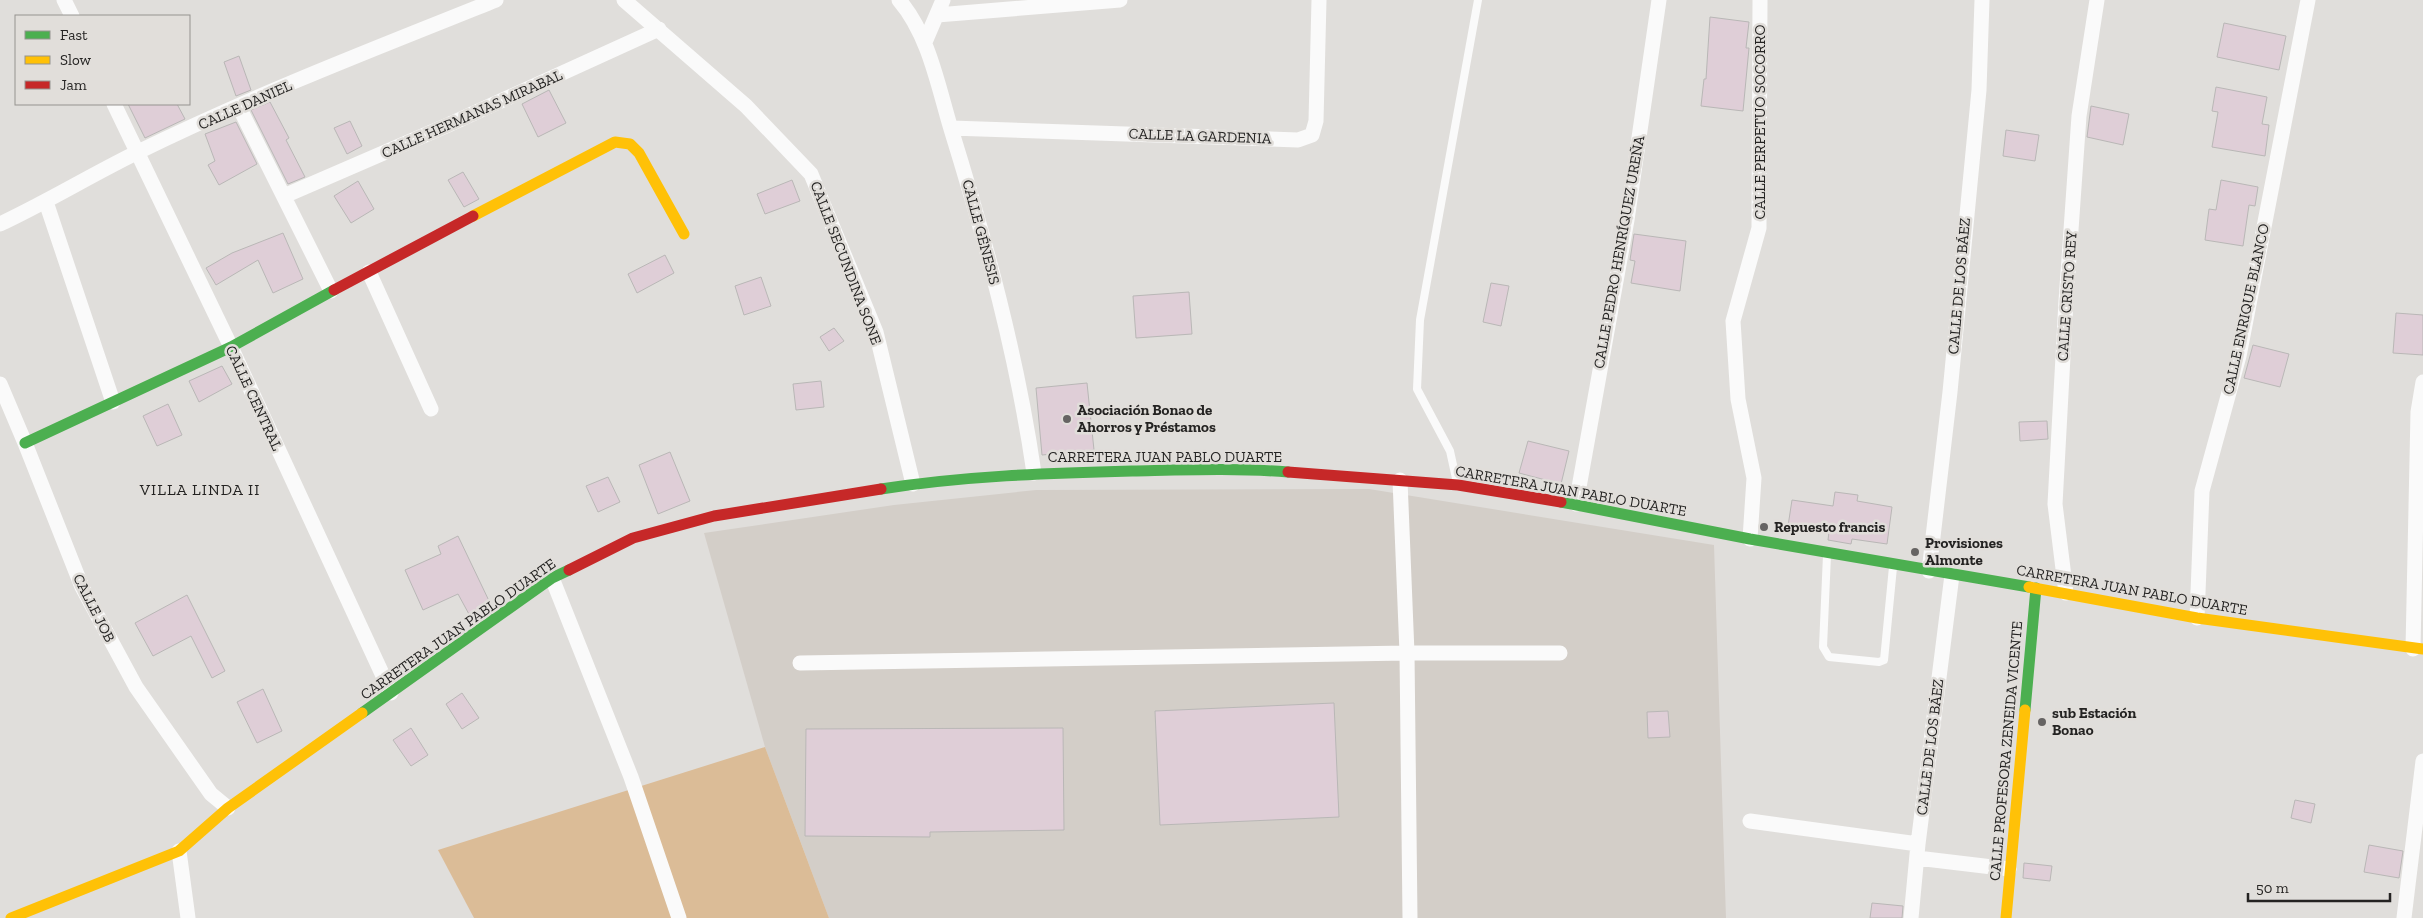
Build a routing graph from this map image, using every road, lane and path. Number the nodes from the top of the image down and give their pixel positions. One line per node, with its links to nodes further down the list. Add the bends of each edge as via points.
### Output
1 (64, 0): 14 (street)
2 (496, 0): 19 (street, CALLE DANIEL)
3 (624, 0): 16 (street, CALLE SECUNDINA SONE)
4 (899, 0): 17 (street, CALLE GÉNESIS)
5 (943, 0): 15 (street)
6 (1120, 0): 15 (street)
7 (1319, 0): 20 (street, CALLE LA GARDENIA, via 1316,121 1312,135 1298,140)
8 (1478, 0): 37 (lane, via 1420,320 1417,389 1450,451)
9 (1659, 0): 38 (street, CALLE PEDRO HENRÍQUEZ UREÑA, via 1627,220)
10 (1760, 0): 39 (street, CALLE PERPETUO SOCORRO, via 1760,228 1733,321 1738,399 1754,478)
11 (1982, 0): 42 (street, CALLE DE LOS BÁEZ, via 1979,90)
12 (2097, 0): 46 (street, CALLE CRISTO REY, via 2079,116 2055,504)
13 (2308, 0): 47 (street, CALLE ENRIQUE BLANCO, via 2239,356 2202,491)
14 (72, 15)
15 (937, 15): 17 (street)
16 (659, 29): 22 (street, CALLE HERMANAS MIRABAL); 36 (street, CALLE SECUNDINA SONE, via 746,106 811,174 876,332)
17 (925, 42): 20 (street, CALLE GÉNESIS)
18 (114, 105): 21 (street, CALLE CENTRAL)
19 (239, 107): 21 (street, CALLE DANIEL); 22 (street)
20 (951, 128): 34 (street, CALLE GÉNESIS, via 984,237 1025,406)
21 (138, 152): 23 (street, CALLE DANIEL); 28 (street, CALLE CENTRAL)
22 (284, 196): 27 (street)
23 (46, 202): 24 (street, CALLE DANIEL); 31 (street)
24 (0, 224)
25 (684, 234): 26 (main road, via 639,153 630,144 615,142)
26 (369, 272): 27 (main road); 32 (street)
27 (332, 291): 28 (main road)
28 (231, 347): 31 (main road); 52 (street, CALLE CENTRAL)
29 (2423, 382): 48 (street, via 2418,412)
30 (0, 384): 33 (street, CALLE JOB)
31 (113, 402): 33 (main road)
32 (431, 409)
33 (26, 443): 55 (street, CALLE JOB, via 82,588 136,687 211,794)
34 (1034, 473): 35 (main road, CARRETERA JUAN PABLO DUARTE, via 1249,469); 36 (main road, CARRETERA JUAN PABLO DUARTE)
35 (1400, 480): 37 (main road, CARRETERA JUAN PABLO DUARTE); 49 (street)
36 (913, 484): 44 (main road, CARRETERA JUAN PABLO DUARTE, via 714,516 633,538)
37 (1458, 485): 38 (main road, CARRETERA JUAN PABLO DUARTE)
38 (1576, 504): 39 (main road, CARRETERA JUAN PABLO DUARTE)
39 (1750, 539): 40 (main road, CARRETERA JUAN PABLO DUARTE)
40 (1827, 553): 41 (main road, CARRETERA JUAN PABLO DUARTE); 41 (lane, via 1823,647 1829,657 1884,660)
41 (1893, 565): 42 (main road, CARRETERA JUAN PABLO DUARTE)
42 (1929, 571): 43 (main road, CARRETERA JUAN PABLO DUARTE)
43 (1952, 576): 45 (main road, CARRETERA JUAN PABLO DUARTE); 58 (street, CALLE DE LOS BÁEZ)
44 (552, 578): 52 (main road, CARRETERA JUAN PABLO DUARTE); 62 (street, via 631,778)
45 (2036, 588): 46 (main road, CARRETERA JUAN PABLO DUARTE); 59 (main road, CALLE PROFESORA ZENEIDA VICENTE)
46 (2066, 593): 47 (main road, CARRETERA JUAN PABLO DUARTE)
47 (2197, 618): 48 (main road, CARRETERA JUAN PABLO DUARTE)
48 (2418, 649)
49 (1407, 653): 50 (street); 51 (street); 63 (street)
50 (1560, 653)
51 (800, 663)
52 (391, 693): 55 (main road, CARRETERA JUAN PABLO DUARTE)
53 (2423, 761): 54 (street)
54 (2421, 782): 66 (street)
55 (228, 808): 57 (main road, CARRETERA JUAN PABLO DUARTE)
56 (1750, 821): 58 (street)
57 (178, 851): 60 (main road, CARRETERA JUAN PABLO DUARTE); 61 (street)
58 (1917, 851): 59 (street); 64 (street, CALLE DE LOS BÁEZ)
59 (2009, 869): 65 (main road, CALLE PROFESORA ZENEIDA VICENTE)
60 (11, 918)
61 (188, 918)
62 (679, 918)
63 (1410, 918)
64 (1911, 918)
65 (2006, 918)
66 (2404, 918)

